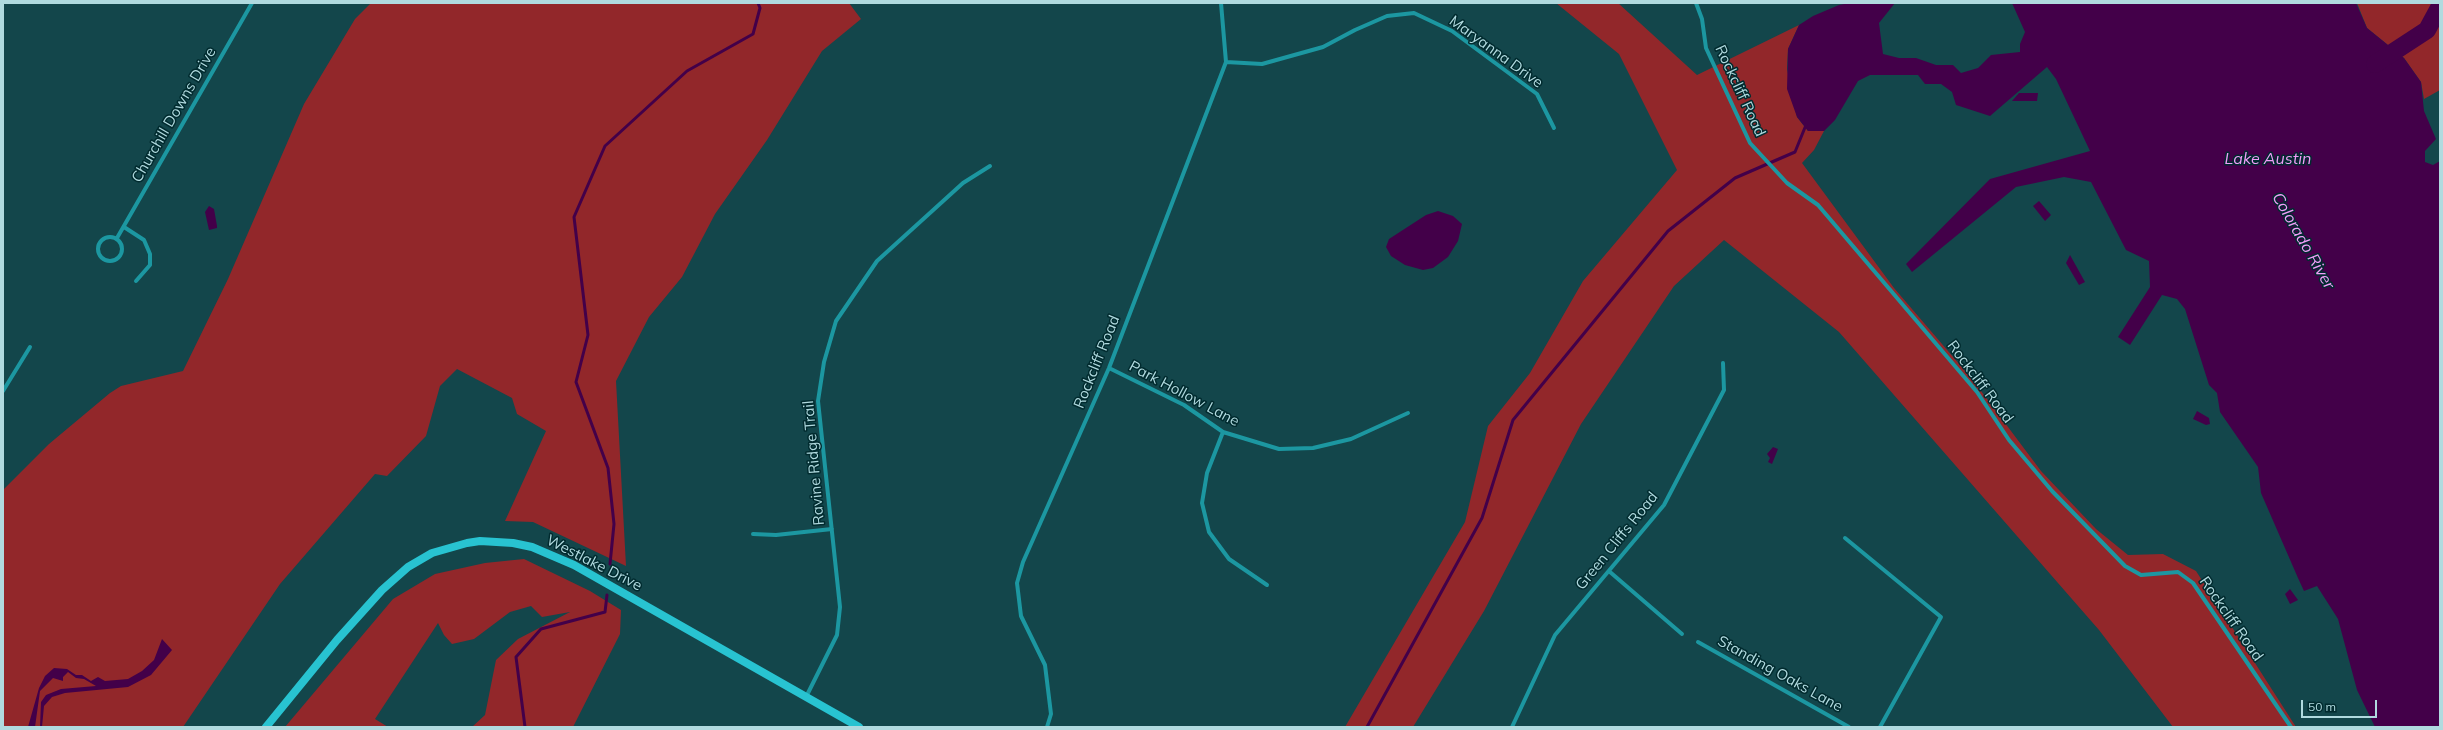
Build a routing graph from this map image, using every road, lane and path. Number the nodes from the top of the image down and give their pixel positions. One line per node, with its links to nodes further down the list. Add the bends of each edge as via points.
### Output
1 (252, 3): 7 (street, Churchill Downs Drive)
2 (1221, 3): 4 (street, Rockcliff Road)
3 (1696, 3): 30 (street, Rockcliff Road, via 1702,19 1706,48 1750,144 1787,183 1818,205 1977,392 2009,440 2052,491 2125,566 2141,575 2178,572 2193,583)
4 (1226, 62): 5 (street, Maryanna Drive, via 1262,64 1323,47 1387,16 1414,13 1452,31 1537,94); 12 (street, Rockcliff Road)
5 (1554, 128)
6 (990, 166): 16 (street, Ravine Ridge Trail, via 963,183 877,261 836,321 824,362 818,401)
7 (124, 227): 8 (street, Churchill Downs Drive); 9 (street, via 144,240 150,254 150,265)
8 (117, 238): 8 (street, via 108,236 100,242 98,252 103,259 113,261 121,256 123,246)
9 (136, 281)
10 (30, 347): 13 (street)
11 (1723, 363): 19 (street, Green Cliffs Road, via 1724,390 1664,506)
12 (1109, 368): 15 (street, Park Hollow Lane, via 1184,405); 26 (street, Rockcliff Road, via 1016,583 1021,616 1045,665 1051,714)
13 (3, 389)
14 (1408, 413): 15 (street, Park Hollow Lane, via 1350,439 1313,448 1279,449)
15 (1223, 432): 20 (street, via 1207,473 1202,503 1209,532 1229,559)
16 (832, 529): 17 (street, via 776,535); 23 (street, Ravine Ridge Trail, via 840,607 838,635)
17 (753, 534)
18 (1845, 538): 29 (street, via 1941,617)
19 (1610, 572): 21 (street); 27 (street, Green Cliffs Road, via 1555,635)
20 (1267, 585)
21 (1682, 634)
22 (1698, 642): 28 (street, Standing Oaks Lane)
23 (806, 697): 24 (street, Westlake Drive, via 574,566 532,547 513,542 480,541 432,553 408,567 382,590 337,640); 25 (street, Westlake Drive)
24 (266, 727)
25 (859, 727)
26 (1047, 727)
27 (1512, 727)
28 (1849, 727)
29 (1880, 727)
30 (2291, 727)

